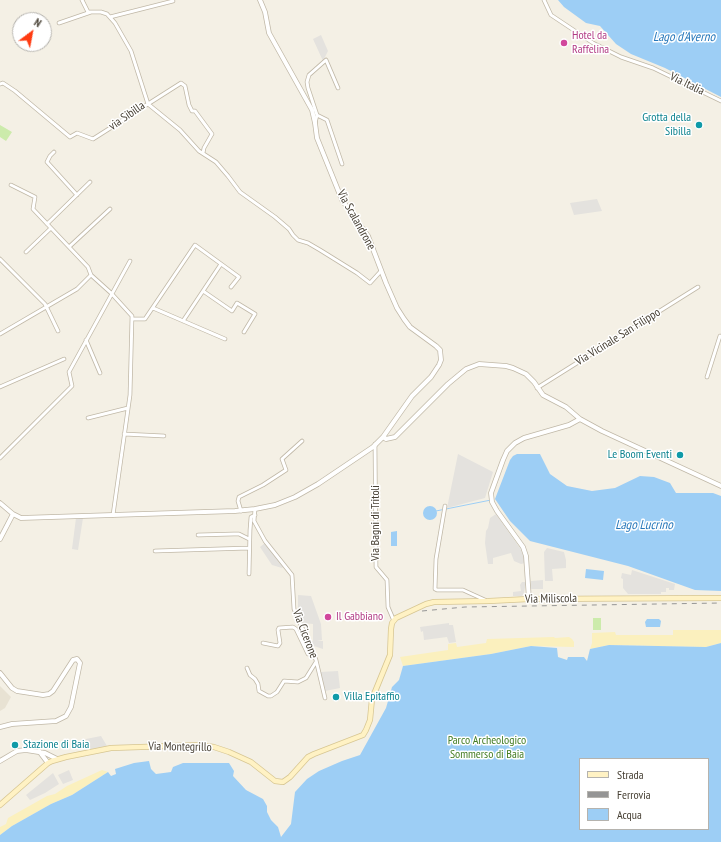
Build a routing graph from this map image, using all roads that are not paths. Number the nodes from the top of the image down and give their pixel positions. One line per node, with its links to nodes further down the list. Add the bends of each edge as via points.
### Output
1 (82, 0): 5 (street, via 88,12)
2 (260, 0): 13 (street, Via Scalandrone, via 269,33 312,110)
3 (544, 0): 10 (street, Via Italia, via 551,15 593,43)
4 (173, 1): 6 (street)
5 (91, 12): 6 (street, via 101,12); 7 (street)
6 (110, 17): 11 (street, via Sibilla, via 131,51)
7 (59, 23)
8 (0, 84): 11 (street, via Sibilla, via 3,83 14,91 70,137 77,133 93,139)
9 (338, 88): 12 (street, via 326,60 309,75 308,88)
10 (721, 101)
11 (148, 104): 15 (street); 15 (street, via 181,83 185,86 192,111 212,134)
12 (317, 115): 13 (street); 16 (street, via 327,120)
13 (315, 123): 28 (street, Via Scalandrone, via 317,138 342,200 368,236)
14 (54, 152): 19 (street, via 47,162)
15 (203, 153): 28 (street, via 216,162 240,192 275,217 298,240 320,250 370,283)
16 (342, 164)
17 (90, 182): 19 (street)
18 (11, 186): 21 (street, via 35,198 33,209)
19 (77, 195): 21 (street)
20 (110, 208): 23 (street)
21 (46, 224): 22 (street)
22 (51, 228): 23 (street); 24 (street)
23 (69, 248): 29 (street, via 88,267)
24 (26, 252)
25 (0, 259): 34 (street)
26 (130, 261): 33 (street)
27 (221, 264): 30 (street, via 239,277); 32 (street); 35 (street, via 195,245)
28 (381, 271): 54 (street, Via Scalandrone, via 404,319 410,327 440,350 442,360)
29 (91, 275): 33 (street); 34 (street, via 78,288)
30 (231, 287)
31 (698, 287): 48 (street, Via Vicinale San Filippo)
32 (203, 291): 37 (street); 39 (street, via 232,311 237,303 255,314)
33 (111, 293): 36 (street); 43 (street)
34 (46, 307): 38 (street); 40 (street)
35 (153, 308): 36 (street, via 145,318); 37 (street)
36 (132, 318): 49 (street)
37 (183, 321): 42 (street)
38 (58, 331)
39 (244, 332)
40 (0, 334)
41 (721, 336): 46 (street)
42 (225, 339)
43 (86, 340): 45 (street); 57 (street, via 68,372 72,386)
44 (64, 359): 47 (street)
45 (100, 373)
46 (707, 377)
47 (0, 388)
48 (538, 388): 51 (street, via 543,395 566,407); 54 (street, via 526,374 513,368 487,364 472,365 448,384 395,437)
49 (128, 408): 50 (street); 52 (street)
50 (88, 418)
51 (580, 419): 58 (street); 74 (street, via 515,443 507,451 490,496 497,511 523,547)
52 (124, 434): 53 (street); 64 (street)
53 (164, 436)
54 (383, 437): 56 (street)
55 (302, 441): 62 (street, via 282,459 286,470 239,497)
56 (375, 444): 61 (street, via 318,484 275,504); 77 (street, Via Bagni di Tritoli, via 376,567 387,580 388,603)
57 (0, 458)
58 (721, 486)
59 (0, 503): 63 (street)
60 (445, 508): 72 (street, via 436,559 435,589 464,590)
61 (255, 509): 62 (street); 65 (street, Via Cicerone)
62 (241, 511): 64 (street)
63 (13, 514): 64 (street, via 21,518); 68 (street)
64 (113, 515)
65 (254, 515): 67 (street, via 251,517); 79 (street, Via Cicerone, via 254,521 265,541 292,575 294,609)
66 (198, 535): 67 (street, via 239,534)
67 (249, 539): 69 (street)
68 (0, 540)
69 (249, 548): 70 (street); 71 (street)
70 (155, 551)
71 (248, 574)
72 (473, 595): 75 (street); 76 (street)
73 (721, 598): 74 (main road, Via Miliscola)
74 (529, 599): 75 (main road, Via Miliscola)
75 (489, 601): 76 (main road, Via Miliscola)
76 (471, 602): 77 (main road, Via Miliscola, via 434,602 406,612)
77 (394, 621): 86 (main road, Via Montegrillo, via 391,629 390,655 372,699 370,720 363,735 308,757 283,782 275,781 251,762 214,747 111,748)
78 (263, 643): 79 (street, via 278,646 279,628 293,627 308,654)
79 (313, 653): 80 (street, Via Cicerone)
80 (316, 662): 81 (street, via 306,678 298,682 284,681 271,696 259,691 257,680 250,675); 83 (street, Via Cicerone)
81 (247, 668)
82 (0, 672): 84 (street, via 17,691 43,695 53,691 73,660 77,659 80,663 71,708 66,716 56,721)
83 (325, 698)
84 (0, 727)
85 (39, 751): 86 (street); 87 (street, via 17,751); 88 (street)
86 (57, 759): 88 (main road, Via Montegrillo)
87 (0, 760)
88 (48, 763): 89 (main road, Via Montegrillo)
89 (0, 805)

